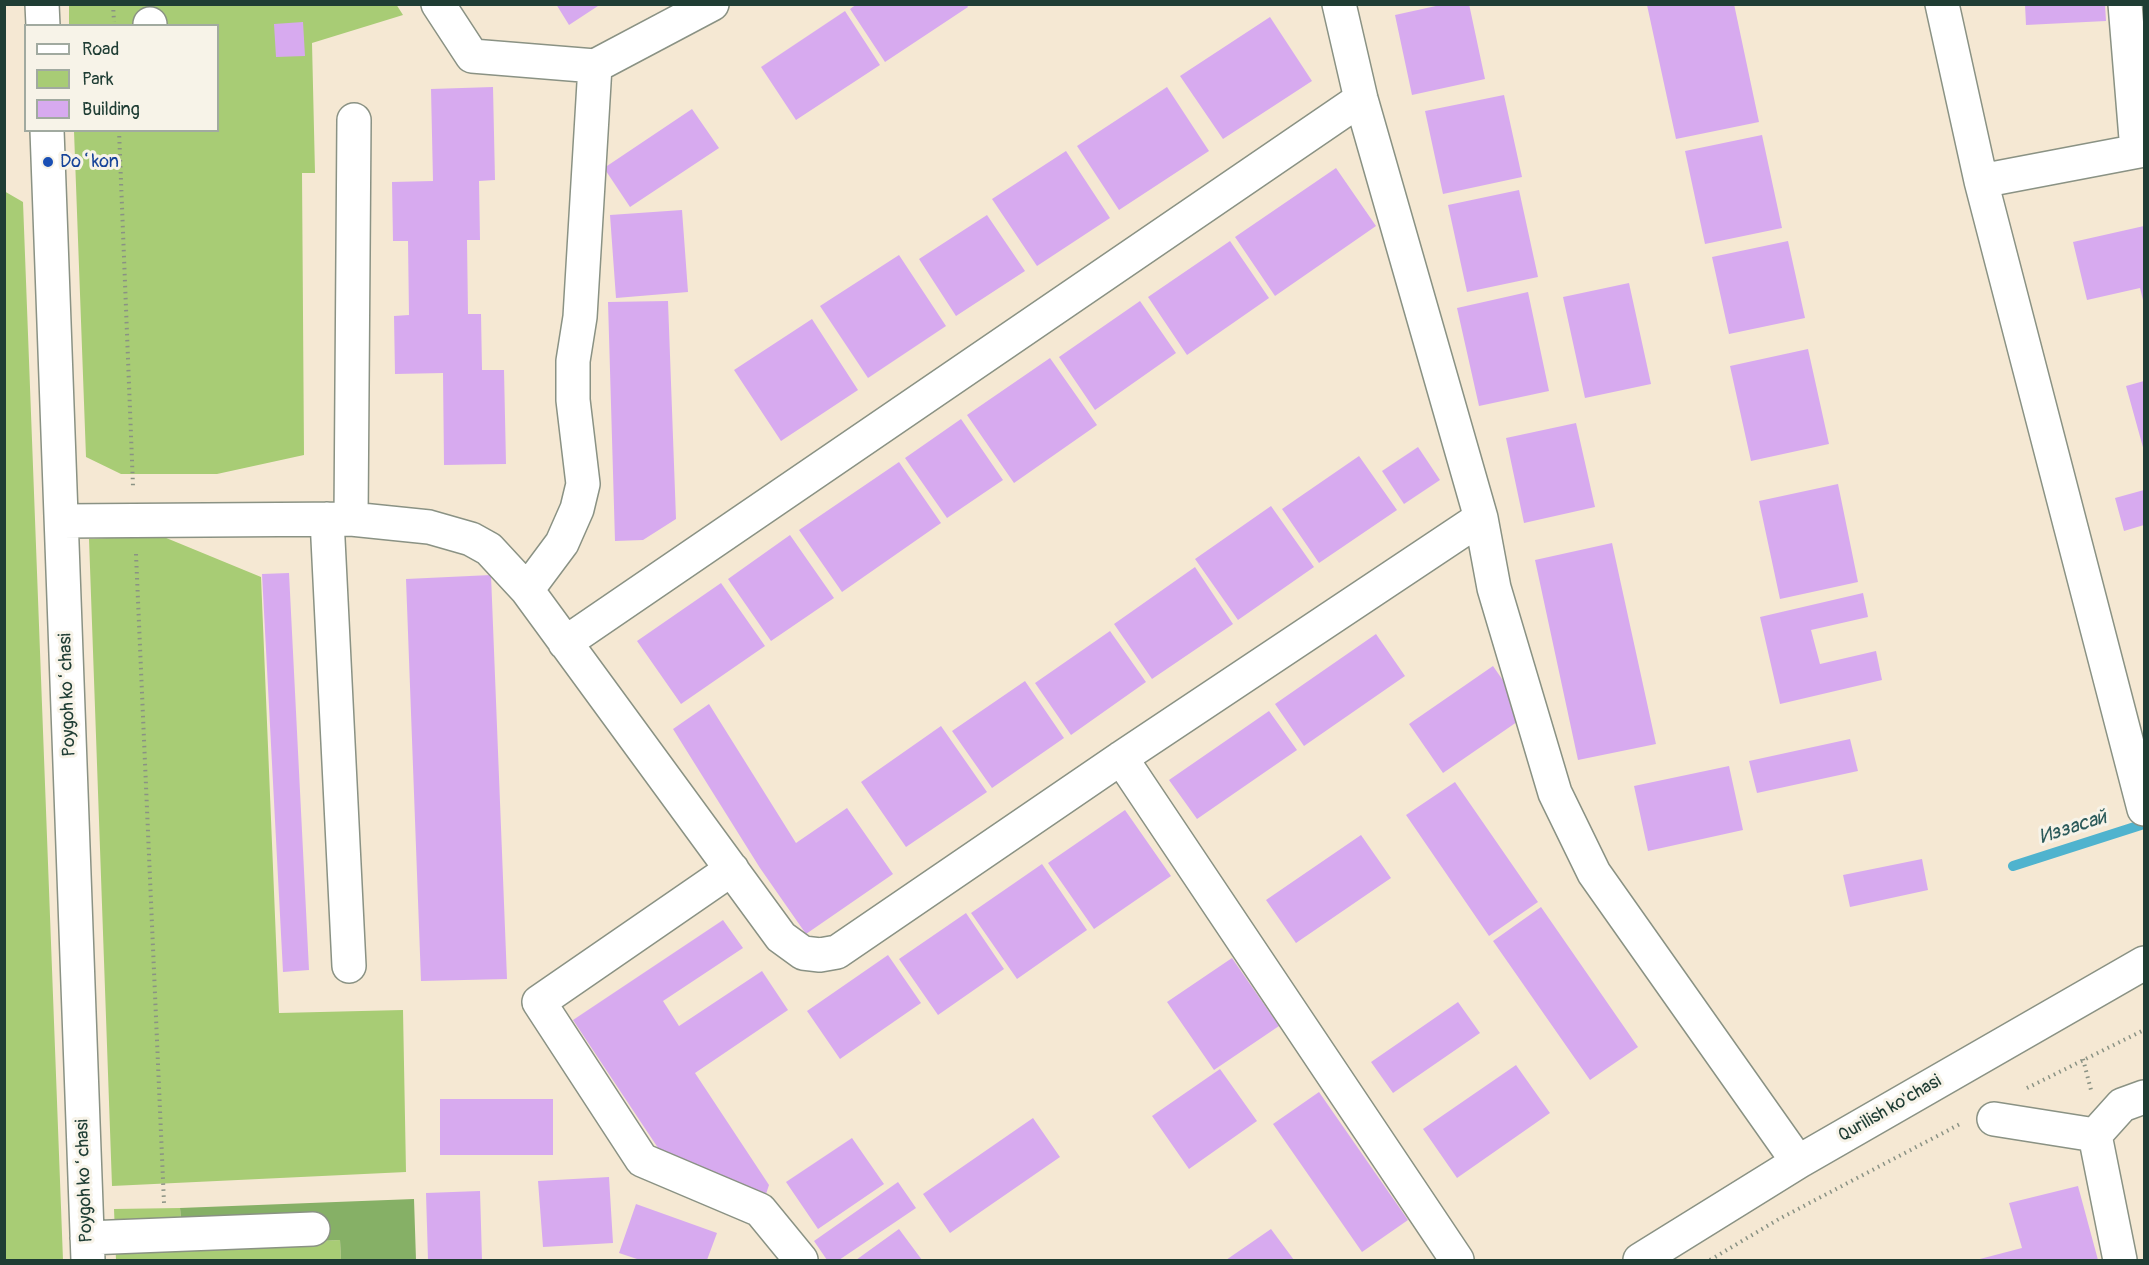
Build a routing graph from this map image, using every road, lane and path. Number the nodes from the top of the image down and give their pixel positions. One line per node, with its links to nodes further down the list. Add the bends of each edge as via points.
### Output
1 (42, 4): 8 (street)
2 (113, 4): 9 (path)
3 (438, 4): 10 (street, via 472,56)
4 (1339, 4): 11 (street)
5 (1942, 4): 16 (street)
6 (2125, 4): 15 (street)
7 (702, 7): 10 (street)
8 (43, 24)
9 (114, 24)
10 (595, 66): 21 (street, via 580,317 573,361 573,400 583,484 562,543)
11 (1361, 99): 17 (street); 22 (street)
12 (354, 120): 18 (street)
13 (47, 132): 19 (street, Poygoh koʻchasi)
14 (119, 132): 20 (path)
15 (2141, 150): 16 (street)
16 (1982, 181): 24 (street)
17 (1481, 518): 23 (street); 33 (street, via 1494,588 1555,793 1594,873)
18 (339, 519): 20 (street); 21 (street, via 429,527 471,539 489,549); 27 (street)
19 (62, 521): 20 (street); 36 (street, Poygoh koʻchasi)
20 (135, 521): 35 (path)
21 (527, 590): 22 (street)
22 (565, 643): 25 (street)
23 (1121, 758): 25 (street, via 845,948 828,955 803,952 788,944); 38 (street)
24 (2145, 809)
25 (732, 869): 37 (street, via 539,1002 642,1160 760,1210)
26 (2145, 963): 33 (street, Qurilish ko'chasi)
27 (349, 966)
28 (2145, 1029): 29 (path)
29 (2020, 1092)
30 (2145, 1097): 32 (street, via 2122,1105)
31 (1981, 1119): 32 (street); 40 (path, via 1779,1219)
32 (2095, 1135): 41 (street)
33 (1798, 1162): 39 (street, Qurilish ko'chasi)
34 (313, 1229): 35 (street)
35 (166, 1235): 36 (street)
36 (88, 1249)
37 (801, 1260)
38 (1457, 1260)
39 (1640, 1260)
40 (1710, 1260)
41 (2120, 1260)

